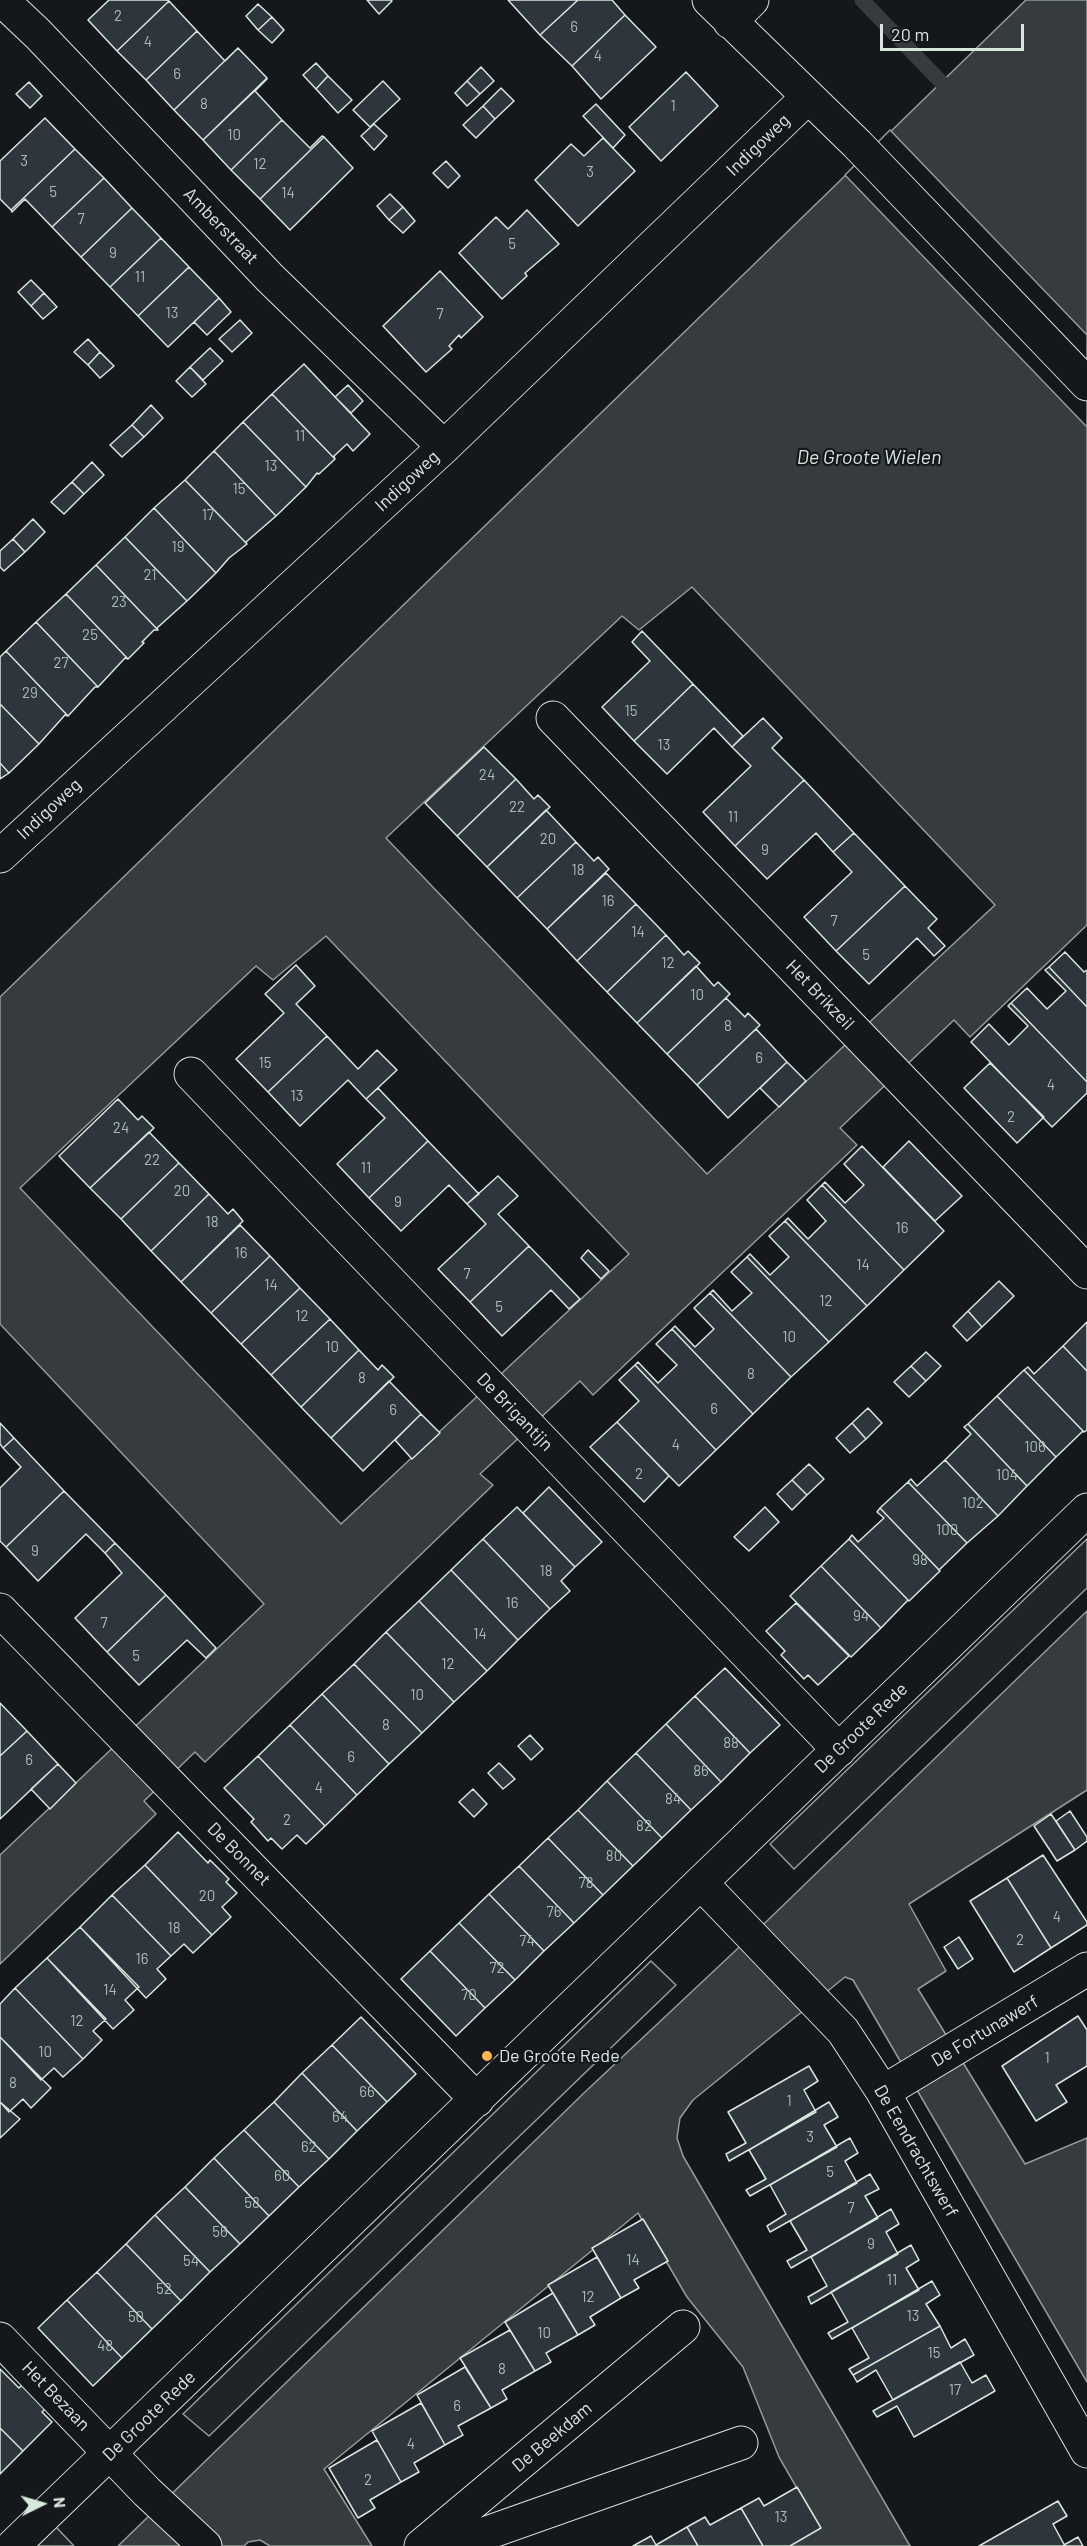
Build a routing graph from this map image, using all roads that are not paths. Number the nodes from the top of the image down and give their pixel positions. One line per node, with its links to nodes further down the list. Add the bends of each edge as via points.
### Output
1 (2, 0): 5 (street, Amberstraat, via 270,278)
2 (730, 7): 3 (street)
3 (807, 98): 4 (street, via 857,144); 5 (street, Indigoweg)
4 (1087, 384)
5 (444, 447): 7 (street, Indigoweg)
6 (553, 718): 9 (street, Het Brikzeil)
7 (0, 856)
8 (191, 1074): 12 (street, De Brigantijn)
9 (1087, 1272)
10 (1087, 1510): 12 (street, De Groote Rede)
11 (0, 1610): 16 (street, De Bonnet)
12 (838, 1750): 13 (street, De Groote Rede)
13 (701, 1883): 15 (street, De Eendrachtswerf, via 843,2031); 16 (street, De Groote Rede)
14 (1087, 1969): 15 (street, De Fortunawerf)
15 (891, 2088): 19 (street, De Eendrachtswerf)
16 (477, 2100): 21 (street, De Groote Rede)
17 (683, 2327): 24 (street, De Beekdam)
18 (0, 2339): 21 (street, Het Bezaan)
19 (1083, 2434)
20 (741, 2443): 25 (street)
21 (112, 2453): 22 (street, De Groote Rede); 23 (street, Het Bezaan)
22 (13, 2546)
23 (205, 2546)
24 (421, 2546)
25 (450, 2546)

